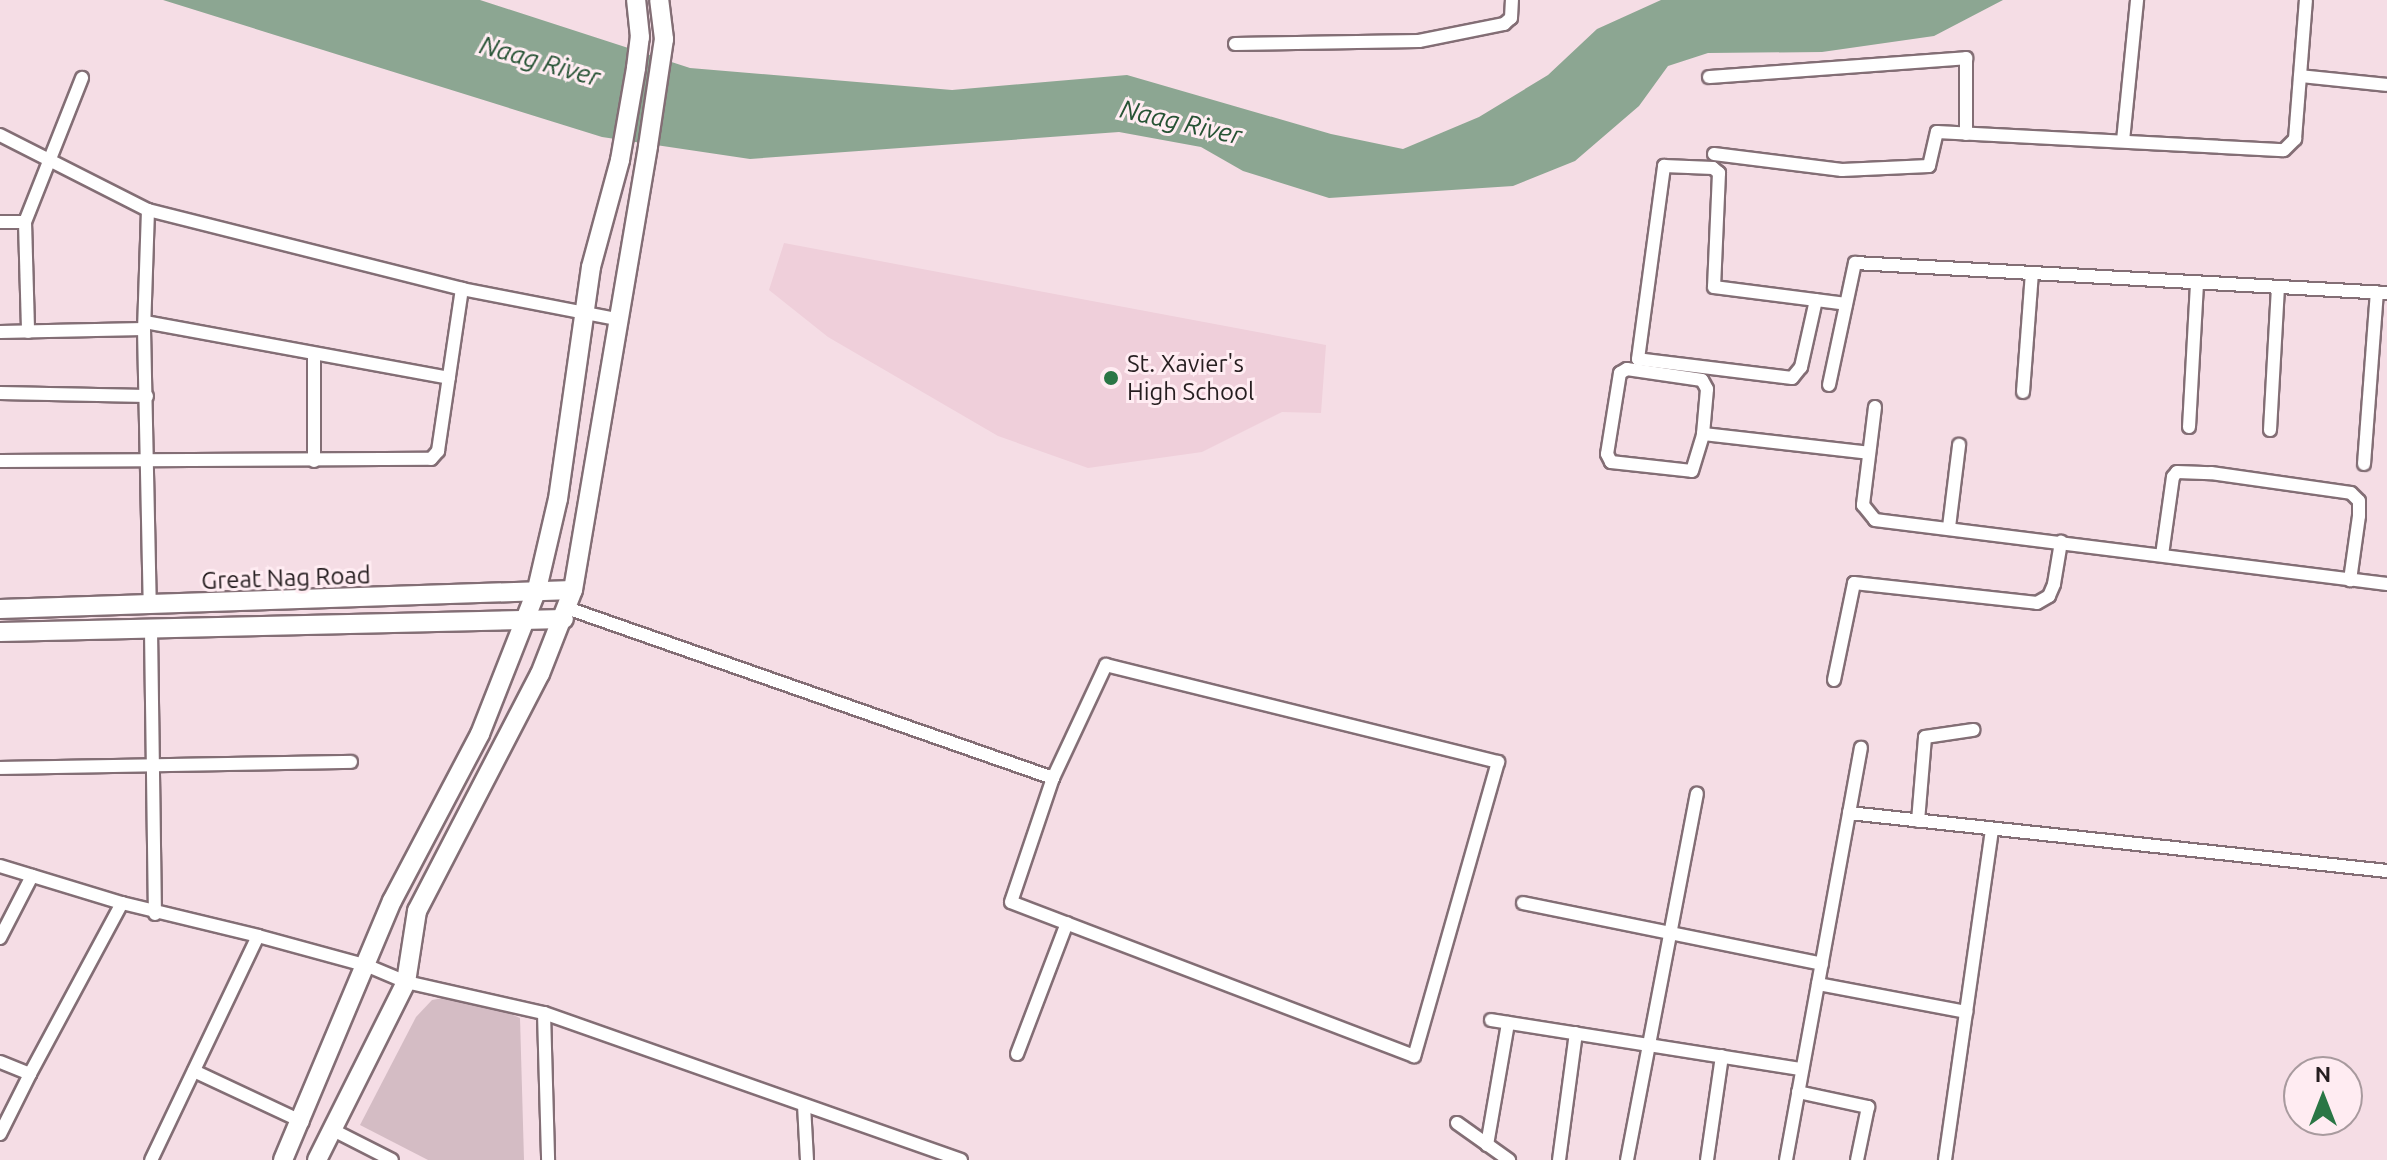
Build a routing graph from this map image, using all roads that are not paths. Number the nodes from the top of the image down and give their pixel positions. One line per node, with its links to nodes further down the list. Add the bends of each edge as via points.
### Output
1 (636, 0): 26 (main road, via 640,37 620,160)
2 (659, 0): 27 (main road, via 664,39)
3 (1512, 0): 6 (street, via 1511,18 1504,24 1419,41)
4 (2137, 0): 13 (street)
5 (2306, 0): 7 (street)
6 (1235, 44)
7 (2300, 76): 10 (street); 13 (street, via 2295,139 2284,150)
8 (1709, 77): 11 (street, via 1966,58)
9 (82, 78): 15 (street)
10 (2387, 85)
11 (1966, 134): 13 (street); 14 (street, via 1937,132 1929,166 1842,170)
12 (0, 135): 15 (street)
13 (2123, 141)
14 (1714, 154)
15 (48, 158): 16 (street); 18 (street)
16 (148, 210): 22 (street); 28 (street)
17 (0, 222): 18 (street)
18 (25, 222): 30 (street)
19 (2032, 273): 20 (street); 25 (street, via 1855,263); 34 (street)
20 (2197, 282): 21 (street); 38 (street)
21 (2278, 287): 23 (street); 39 (street)
22 (462, 289): 26 (street); 32 (street)
23 (2382, 292): 46 (street)
24 (1816, 300): 24 (street, via 1714,287 1719,173 1713,168 1664,166 1638,359 1792,378 1801,367); 25 (street)
25 (1846, 304): 33 (street)
26 (583, 313): 27 (street); 52 (main road, via 558,499)
27 (616, 319): 54 (main road)
28 (145, 326): 30 (street); 31 (street); 36 (street)
29 (0, 332): 30 (street)
30 (28, 332)
31 (314, 354): 32 (street); 44 (street)
32 (449, 378): 44 (street, via 438,451 431,459)
33 (1829, 385)
34 (2023, 392)
35 (0, 393): 36 (street)
36 (147, 396): 45 (street)
37 (1875, 407): 42 (street)
38 (2189, 427)
39 (2270, 430)
40 (1703, 434): 40 (street, via 1692,471 1611,462 1607,454 1620,373 1627,369 1702,380 1707,389); 42 (street)
41 (1959, 445): 47 (street)
42 (1869, 453): 47 (street, via 1863,505 1869,516)
43 (0, 461): 45 (street)
44 (314, 461): 45 (street)
45 (148, 462): 53 (street)
46 (2364, 464)
47 (1949, 527): 48 (street)
48 (2061, 542): 49 (street); 59 (street, via 2054,584 2049,596 2037,603 1854,583)
49 (2162, 555): 50 (street); 50 (street, via 2173,477 2177,472 2211,473 2351,493 2359,501 2359,516)
50 (2350, 580): 51 (street)
51 (2387, 584)
52 (537, 589): 53 (main road, Great Nag Road, via 470,596); 54 (main road, Great Nag Road); 56 (main road)
53 (150, 606): 55 (main road, Great Nag Road); 57 (main road)
54 (568, 606): 56 (main road, Great Nag Road); 65 (street); 82 (main road, via 417,911)
55 (0, 609)
56 (528, 617): 57 (main road, Great Nag Road); 81 (main road, via 480,734 392,901)
57 (151, 630): 58 (main road, Great Nag Road); 63 (street)
58 (0, 632)
59 (1834, 680)
60 (1973, 730): 68 (street, via 1925,737)
61 (1861, 748): 67 (street)
62 (351, 762): 63 (street)
63 (150, 766): 64 (street); 75 (street)
64 (0, 768)
65 (1053, 778): 76 (street, via 1011,902); 76 (street, via 1106,665 1498,762 1414,1056)
66 (1697, 794): 77 (street)
67 (1849, 813): 68 (street); 80 (street)
68 (1918, 821): 69 (street)
69 (1992, 829): 71 (street); 84 (street)
70 (0, 866): 72 (street)
71 (2387, 871)
72 (32, 876): 73 (street); 79 (street)
73 (122, 903): 75 (street); 95 (street)
74 (1523, 903): 77 (street)
75 (155, 914): 78 (street)
76 (1067, 923): 90 (street)
77 (1669, 935): 80 (street); 89 (street)
78 (258, 936): 81 (street); 94 (street)
79 (0, 938)
80 (1822, 964): 83 (street)
81 (368, 966): 82 (street); 98 (main road)
82 (406, 982): 85 (street); 100 (main road)
83 (1818, 984): 84 (street); 93 (street)
84 (1966, 1012): 118 (street)
85 (544, 1013): 97 (street); 109 (street)
86 (1491, 1020): 87 (street)
87 (1508, 1023): 88 (street); 103 (street)
88 (1576, 1033): 89 (street); 113 (street)
89 (1647, 1045): 91 (street); 114 (street)
90 (1017, 1054)
91 (1722, 1056): 93 (street); 115 (street)
92 (0, 1062): 95 (street)
93 (1802, 1069): 96 (street)
94 (194, 1071): 98 (street); 105 (street)
95 (30, 1074): 101 (street)
96 (1798, 1092): 116 (street); 117 (street, via 1868,1107)
97 (804, 1105): 102 (street); 110 (street)
98 (303, 1122): 106 (main road)
99 (1457, 1123): 103 (street)
100 (333, 1130): 107 (main road); 108 (street)
101 (0, 1134)
102 (917, 1145): 111 (street); 112 (street)
103 (1487, 1145): 104 (street)
104 (1502, 1158)
105 (151, 1160)
106 (283, 1160)
107 (317, 1160)
108 (392, 1160)
109 (548, 1160)
110 (807, 1160)
111 (916, 1160)
112 (961, 1160)
113 (1559, 1160)
114 (1627, 1160)
115 (1707, 1160)
116 (1786, 1160)
117 (1857, 1160)
118 (1945, 1160)

